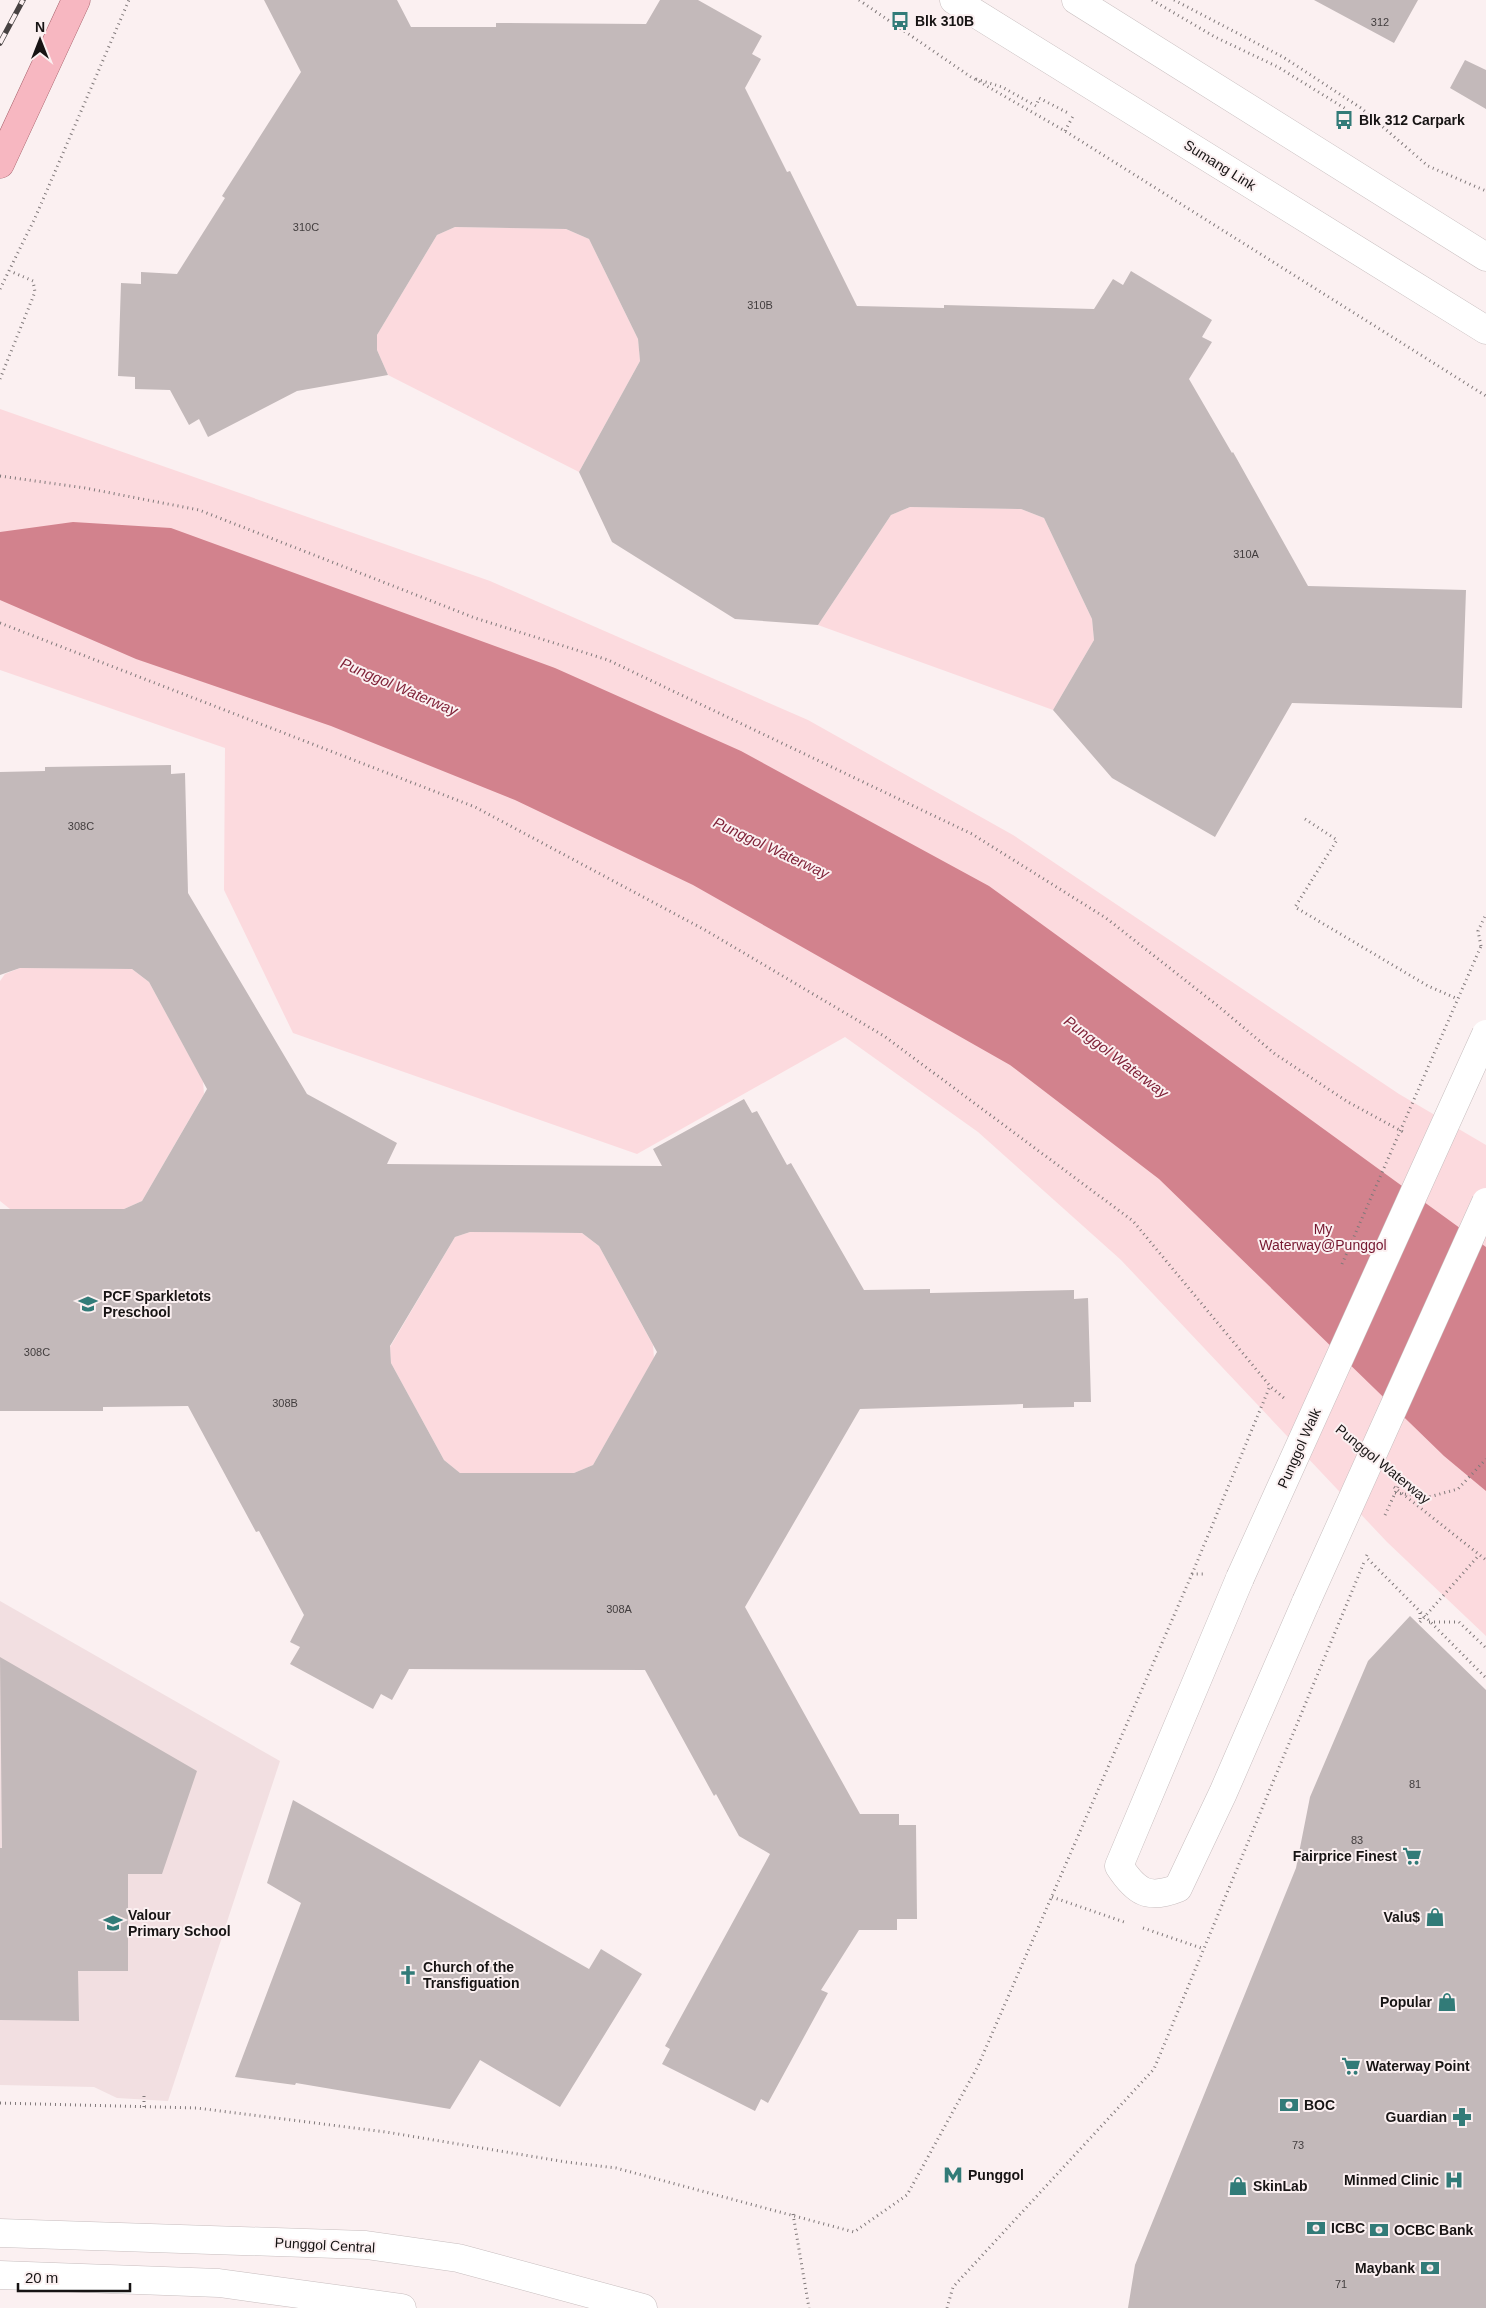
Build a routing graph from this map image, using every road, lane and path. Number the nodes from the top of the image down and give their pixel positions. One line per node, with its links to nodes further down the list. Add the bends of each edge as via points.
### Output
1 (76, 0): 11 (main road)
2 (129, 0): 14 (path)
3 (859, 0): 8 (path)
4 (954, 0): 16 (street, Sumang Link)
5 (1076, 0): 13 (street)
6 (1152, 0): 9 (path, via 1215,37 1278,67)
7 (1174, 0): 12 (path, via 1283,57 1361,108 1428,166)
8 (971, 77): 10 (path); 10 (path, via 1002,86 1036,106 1039,98 1074,116)
9 (1346, 110)
10 (1064, 131): 18 (path)
11 (0, 164)
12 (1486, 191)
13 (1486, 257)
14 (10, 270): 15 (path); 17 (path, via 33,281 35,292)
15 (0, 289)
16 (1486, 330)
17 (0, 379)
18 (1486, 396)
19 (0, 476): 25 (path, via 199,510 475,618 608,660 972,834 1106,918 1275,1054 1348,1102)
20 (0, 623): 28 (path, via 475,807 705,930 884,1036 1133,1221)
21 (1304, 819): 23 (path, via 1337,840 1295,907 1428,986)
22 (1486, 914): 23 (path, bridge, via 1478,931 1481,946)
23 (1458, 999): 27 (path, bridge)
24 (1486, 1034): 26 (street, Punggol Walk, bridge, via 1240,1578 1119,1866 1141,1892 1160,1895 1178,1888 1224,1793)
25 (1407, 1134)
26 (1486, 1202)
27 (1338, 1273)
28 (1270, 1386): 29 (path, via 1284,1400); 35 (path)
29 (1287, 1391)
30 (1486, 1460): 32 (path, bridge, via 1458,1489 1429,1497)
31 (1393, 1486): 33 (path, Punggol Waterway)
32 (1395, 1493)
33 (1479, 1555): 34 (path, Punggol Waterway); 37 (path, via 1420,1622)
34 (1486, 1560)
35 (1192, 1574): 36 (path); 44 (path, via 978,2066 907,2195 854,2232)
36 (1207, 1574)
37 (1420, 1613): 38 (path, bridge); 50 (path, bridge, via 1366,1557 1154,2069 953,2287)
38 (1429, 1622): 39 (path, via 1459,1622); 40 (path, bridge)
39 (1486, 1648)
40 (1486, 1678)
41 (144, 2096): 43 (path)
42 (0, 2103): 43 (path)
43 (144, 2107): 44 (path, via 197,2108 616,2168)
44 (793, 2214): 49 (path)
45 (0, 2233): 48 (street, Punggol Central, via 366,2245 458,2258)
46 (0, 2275): 47 (street, via 218,2283)
47 (402, 2308)
48 (643, 2308)
49 (809, 2308)
50 (947, 2308)

